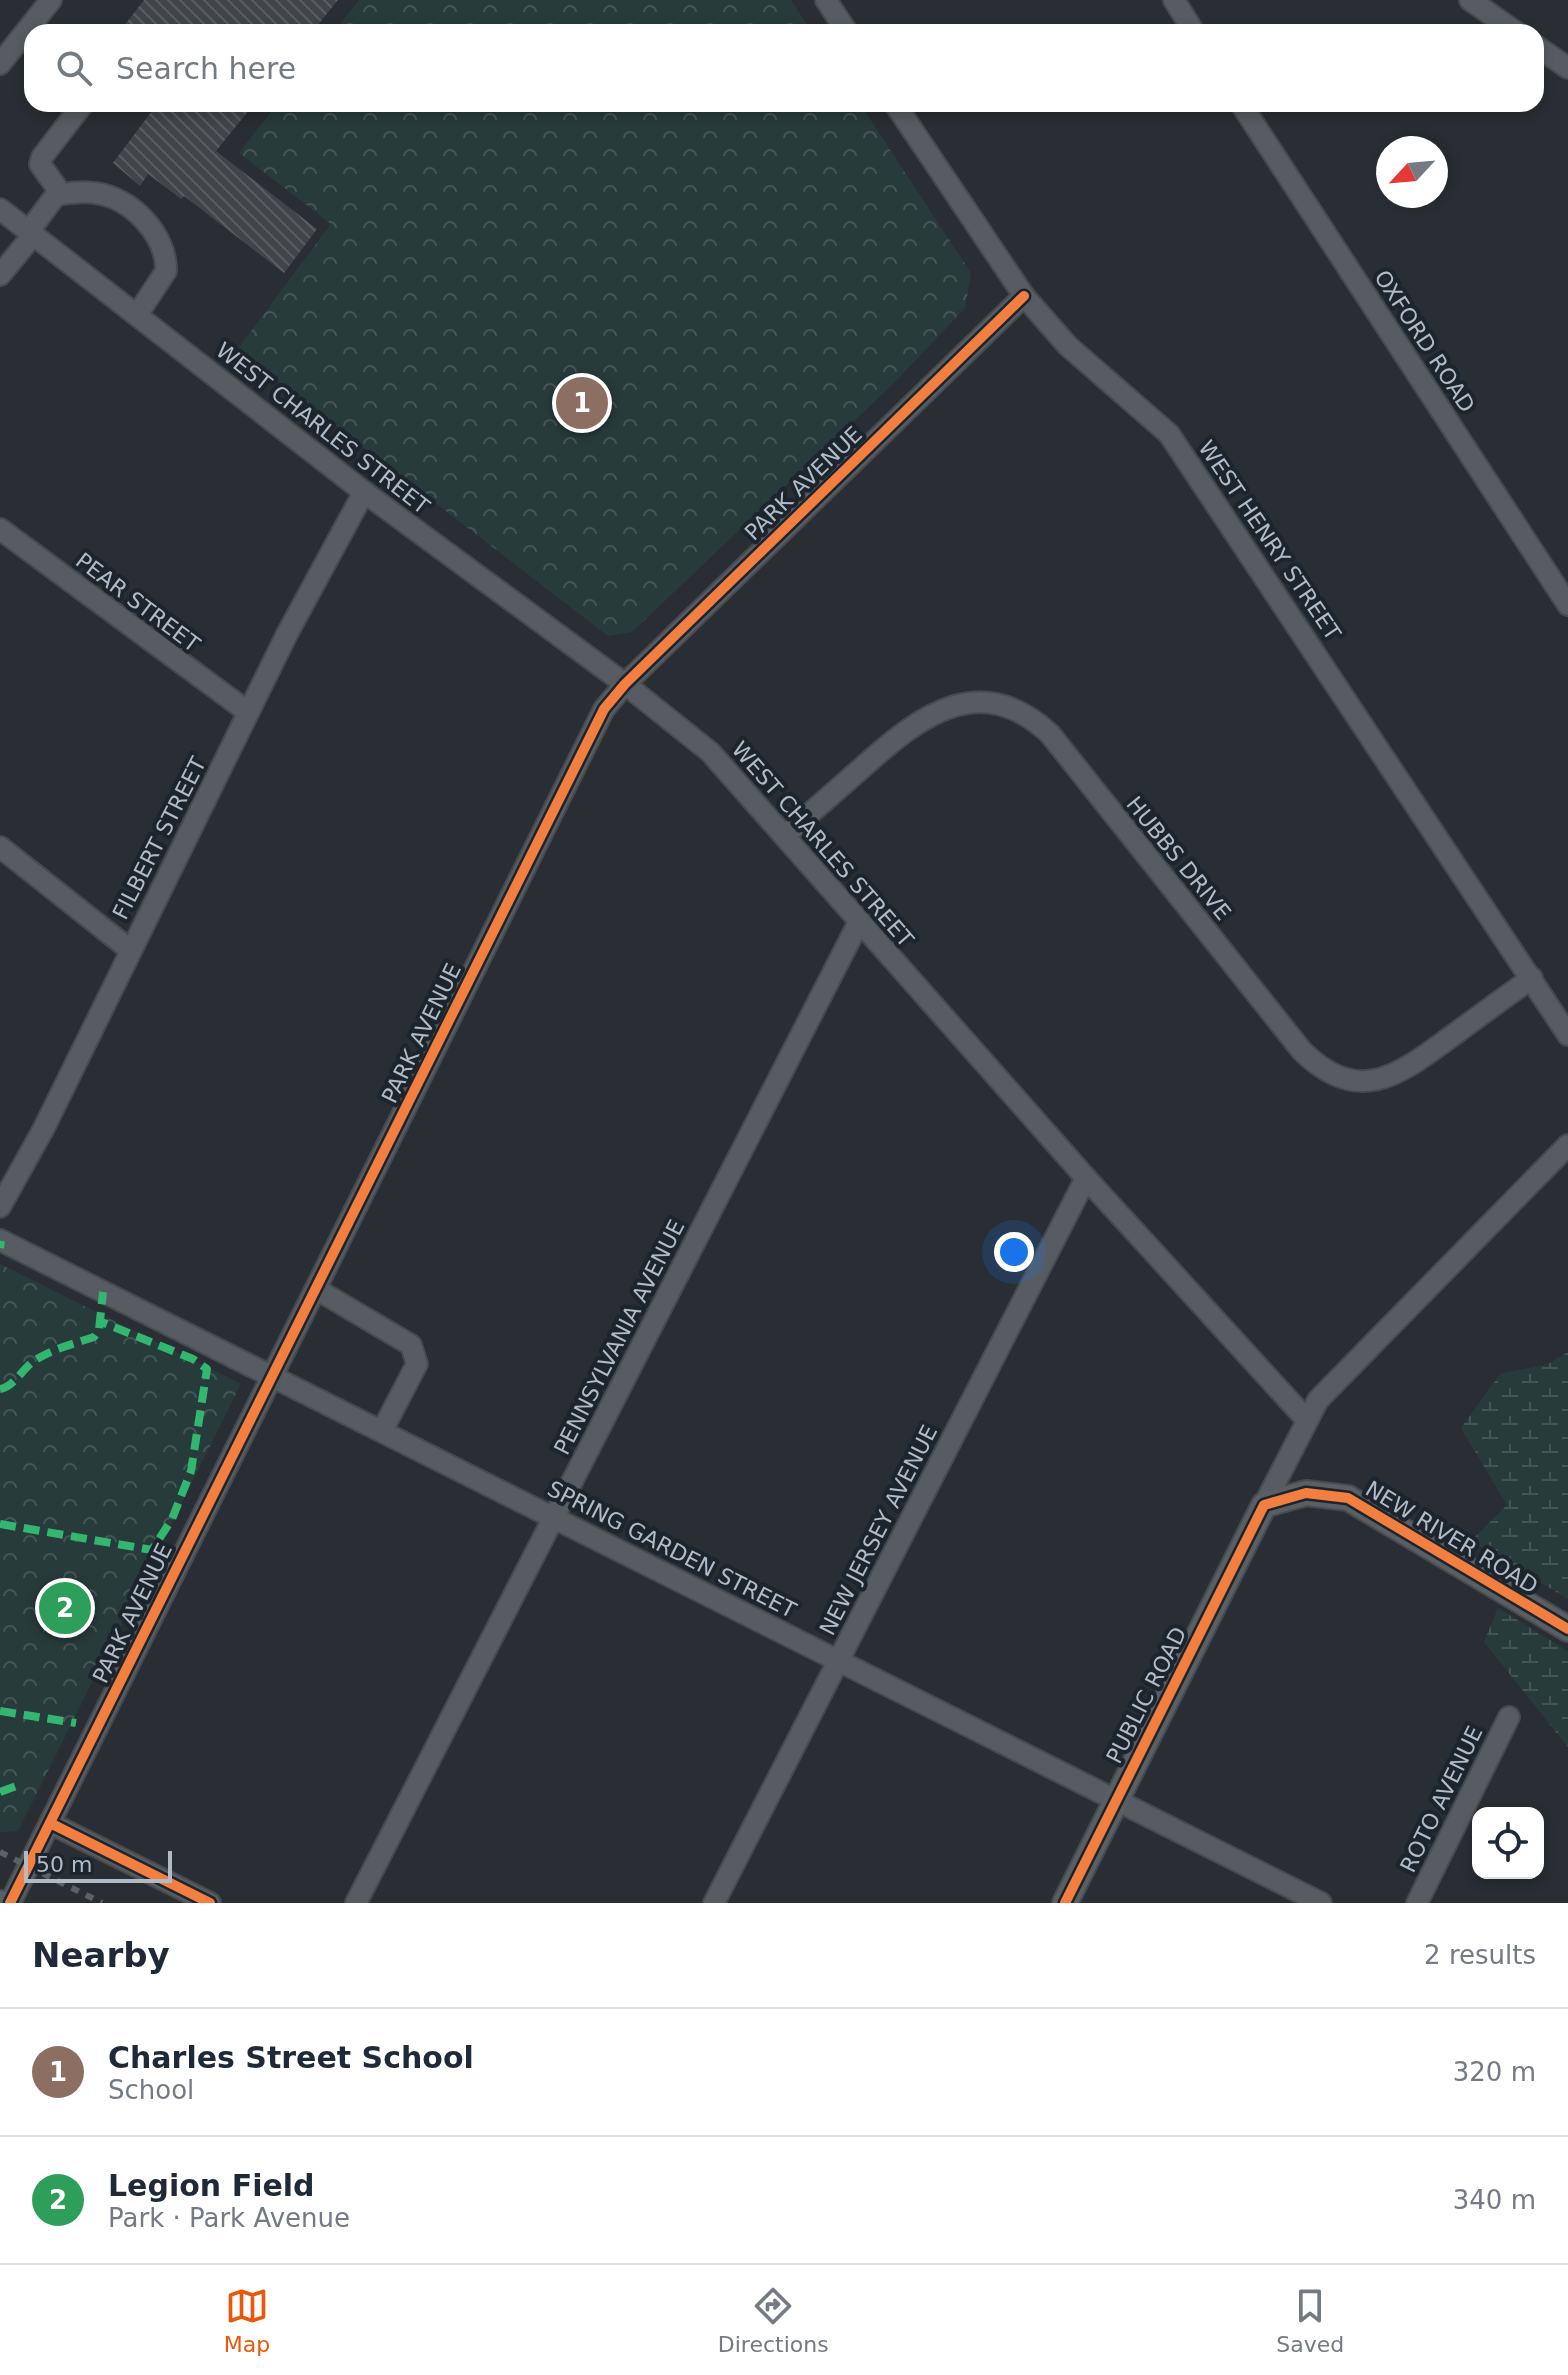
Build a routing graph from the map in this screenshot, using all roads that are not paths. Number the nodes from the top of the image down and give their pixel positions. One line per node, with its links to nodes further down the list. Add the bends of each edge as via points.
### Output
1 (51, 0): 5 (street)
2 (826, 0): 6 (street)
3 (1174, 0): 7 (street)
4 (1470, 0): 8 (street)
5 (32, 24)
6 (842, 24)
7 (1189, 24)
8 (1504, 24)
9 (24, 34): 11 (street)
10 (1544, 52): 12 (street)
11 (0, 64)
12 (1568, 68)
13 (77, 112): 16 (street, via 40,164 57,188)
14 (900, 112): 20 (street, WEST HENRY STREET)
15 (1246, 112): 24 (street, OXFORD ROAD)
16 (56, 195): 18 (street); 21 (street, via 97,193 113,198 160,238 166,271)
17 (0, 209): 18 (street, WEST CHARLES STREET)
18 (32, 232): 19 (street); 21 (street, WEST CHARLES STREET)
19 (0, 275)
20 (1024, 296): 25 (street, PARK AVENUE); 31 (street, WEST HENRY STREET, via 1068,346 1169,434)
21 (137, 315): 22 (street, WEST CHARLES STREET)
22 (364, 492): 25 (street, WEST CHARLES STREET); 26 (street, FILBERT STREET)
23 (0, 529): 26 (street, PEAR STREET)
24 (1568, 605)
25 (625, 684): 27 (street, WEST CHARLES STREET, via 710,752); 37 (street, PARK AVENUE, via 604,709)
26 (248, 712): 30 (street, FILBERT STREET)
27 (785, 835): 29 (street, WEST CHARLES STREET); 31 (street, HUBBS DRIVE, via 925,717 965,703 1008,705 1050,734 1302,1051 1334,1076 1370,1081 1403,1071)
28 (0, 847): 30 (street)
29 (859, 922): 34 (street, WEST CHARLES STREET); 42 (street, PENNSYLVANIA AVENUE)
30 (129, 949): 35 (street, FILBERT STREET, via 44,1128)
31 (1532, 978): 32 (street, WEST HENRY STREET)
32 (1568, 1035)
33 (1568, 1145): 39 (street, PUBLIC ROAD, via 1345,1370)
34 (1086, 1178): 39 (street, WEST CHARLES STREET); 44 (street, NEW JERSEY AVENUE)
35 (0, 1207)
36 (0, 1240): 38 (street, SPRING GARDEN STREET)
37 (316, 1289): 38 (street, PARK AVENUE); 40 (street, via 411,1345 417,1364)
38 (272, 1376): 40 (street, SPRING GARDEN STREET); 47 (street, PARK AVENUE)
39 (1305, 1418): 41 (street, PUBLIC ROAD)
40 (382, 1431): 42 (street, SPRING GARDEN STREET)
41 (1264, 1505): 43 (main road, NEW RIVER ROAD, via 1306,1493 1348,1498); 46 (main road, PUBLIC ROAD)
42 (554, 1517): 44 (street, SPRING GARDEN STREET); 50 (street, PENNSYLVANIA AVENUE)
43 (1568, 1629)
44 (839, 1659): 46 (street, SPRING GARDEN STREET); 51 (street, NEW JERSEY AVENUE)
45 (1509, 1717): 54 (street, ROTO AVENUE)
46 (1116, 1801): 52 (main road, PUBLIC ROAD); 53 (street, SPRING GARDEN STREET)
47 (50, 1823): 48 (street, PARK AVENUE); 49 (street)
48 (10, 1903)
49 (210, 1903)
50 (356, 1903)
51 (714, 1903)
52 (1065, 1903)
53 (1321, 1903)
54 (1417, 1903)

